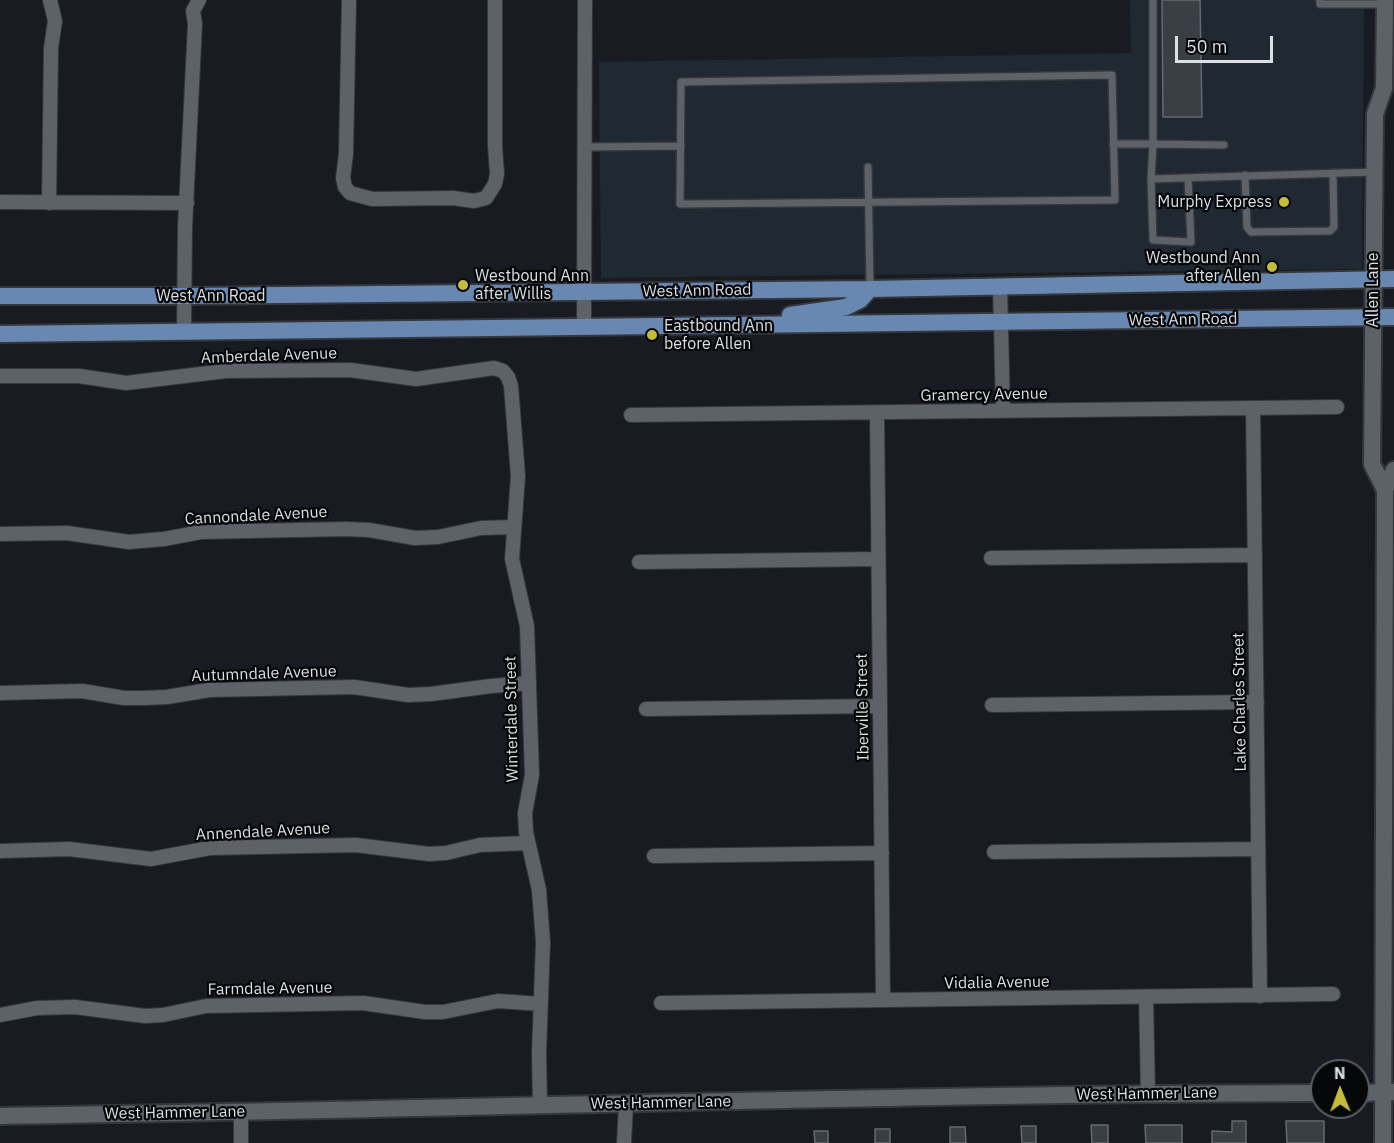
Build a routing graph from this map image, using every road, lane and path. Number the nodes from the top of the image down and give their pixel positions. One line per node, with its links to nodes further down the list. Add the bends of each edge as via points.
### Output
1 (50, 0): 23 (street, via 55,21 51,48)
2 (199, 0): 24 (street, via 193,10)
3 (349, 0): 4 (street, via 345,187 350,193 372,199 474,201 486,198 497,174)
4 (495, 0)
5 (585, 0): 15 (street)
6 (1153, 0): 12 (lane)
7 (1320, 0): 8 (lane, via 1320,4)
8 (1385, 2): 9 (street, Allen Lane)
9 (1384, 88): 10 (street, Allen Lane); 17 (street, Allen Lane, via 1375,114)
10 (1394, 107)
11 (1113, 144): 12 (lane); 14 (lane, via 1112,75 681,82); 25 (lane, via 1114,200)
12 (1153, 144): 13 (lane); 20 (lane)
13 (1224, 145)
14 (681, 146): 15 (lane); 25 (lane, via 681,204)
15 (583, 147): 30 (street)
16 (868, 167): 25 (lane)
17 (1374, 172): 18 (lane); 26 (street, Allen Lane)
18 (1333, 173): 19 (lane); 19 (lane, via 1335,227 1330,231 1251,232 1247,227)
19 (1245, 175): 21 (lane)
20 (1151, 179): 21 (lane); 21 (lane, via 1153,240 1191,242)
21 (1188, 179)
22 (0, 202): 23 (street)
23 (49, 202): 24 (street)
24 (187, 202): 32 (street)
25 (868, 202): 29 (lane)
26 (1373, 279): 27 (main road, West Ann Road); 28 (main road, West Ann Road); 34 (street, Allen Lane)
27 (1394, 279)
28 (1000, 286): 29 (main road, West Ann Road); 35 (street)
29 (870, 289): 30 (main road, West Ann Road); 36 (main road, via 846,307)
30 (584, 292): 32 (main road, West Ann Road); 37 (street)
31 (0, 296): 32 (main road, West Ann Road)
32 (184, 296): 38 (street)
33 (1394, 317): 34 (main road, West Ann Road)
34 (1373, 318): 35 (main road, West Ann Road); 48 (street, Allen Lane, via 1372,464)
35 (1001, 321): 36 (main road, West Ann Road); 44 (street)
36 (727, 324): 37 (main road, West Ann Road)
37 (584, 326): 38 (main road, West Ann Road)
38 (184, 330): 39 (main road, West Ann Road)
39 (0, 334)
40 (502, 371): 41 (street, Amberdale Avenue, via 483,369 416,379 350,370 226,371 132,383 64,375); 49 (street, Winterdale Street, via 508,377 513,399 518,476)
41 (0, 376)
42 (1337, 407): 43 (street, Gramercy Avenue)
43 (1253, 408): 44 (street, Gramercy Avenue); 52 (street, Lake Charles Street)
44 (1003, 411): 45 (street, Gramercy Avenue)
45 (877, 412): 46 (street, Gramercy Avenue); 54 (street, Iberville Street)
46 (631, 415)
47 (1394, 470): 48 (street, Allen Lane)
48 (1384, 490): 51 (street, Allen Lane)
49 (514, 527): 50 (street, Cannondale Avenue, via 481,528 427,538 346,529 201,532 137,542 66,533); 56 (street, Winterdale Street, via 512,559 527,626)
50 (0, 534)
51 (1389, 543): 58 (street, Allen Lane)
52 (1255, 555): 53 (street); 59 (street, Lake Charles Street)
53 (991, 558)
54 (878, 560): 55 (street); 61 (street, Iberville Street)
55 (639, 562)
56 (529, 683): 57 (street, Autumndale Avenue, via 408,695 354,687 209,690 144,699 81,691); 63 (street, Winterdale Street, via 532,775 525,813)
57 (0, 693)
58 (1389, 696): 79 (street, Allen Lane)
59 (1257, 702): 60 (street); 64 (street, Lake Charles Street)
60 (992, 705)
61 (880, 706): 62 (street); 67 (street, Iberville Street)
62 (646, 709)
63 (528, 843): 65 (street, Annendale Avenue, via 480,845 429,854 356,845 210,848 151,859 69,849); 74 (street, Winterdale Street, via 541,910)
64 (1258, 849): 66 (street); 70 (street, Lake Charles Street)
65 (0, 851)
66 (994, 852)
67 (882, 854): 68 (street); 72 (street, Iberville Street)
68 (654, 856)
69 (1333, 994): 70 (street, Vidalia Avenue)
70 (1260, 996): 71 (street, Vidalia Avenue)
71 (1146, 997): 72 (street, Vidalia Avenue); 76 (street)
72 (883, 1000): 73 (street, Vidalia Avenue)
73 (661, 1003)
74 (541, 1004): 75 (street, Farmdale Avenue, via 498,1001 443,1012 363,1004 206,1006 145,1016 75,1007); 81 (street, Winterdale Street)
75 (0, 1015)
76 (1148, 1093): 77 (street, West Hammer Lane); 80 (street, West Hammer Lane)
77 (1310, 1093)
78 (1370, 1093): 79 (street)
79 (1389, 1093): 86 (street, Allen Lane)
80 (626, 1104): 81 (street, West Hammer Lane); 85 (street)
81 (540, 1106): 82 (street, West Hammer Lane)
82 (241, 1113): 83 (street, West Hammer Lane); 84 (street)
83 (0, 1116)
84 (240, 1143)
85 (624, 1143)
86 (1383, 1143)

